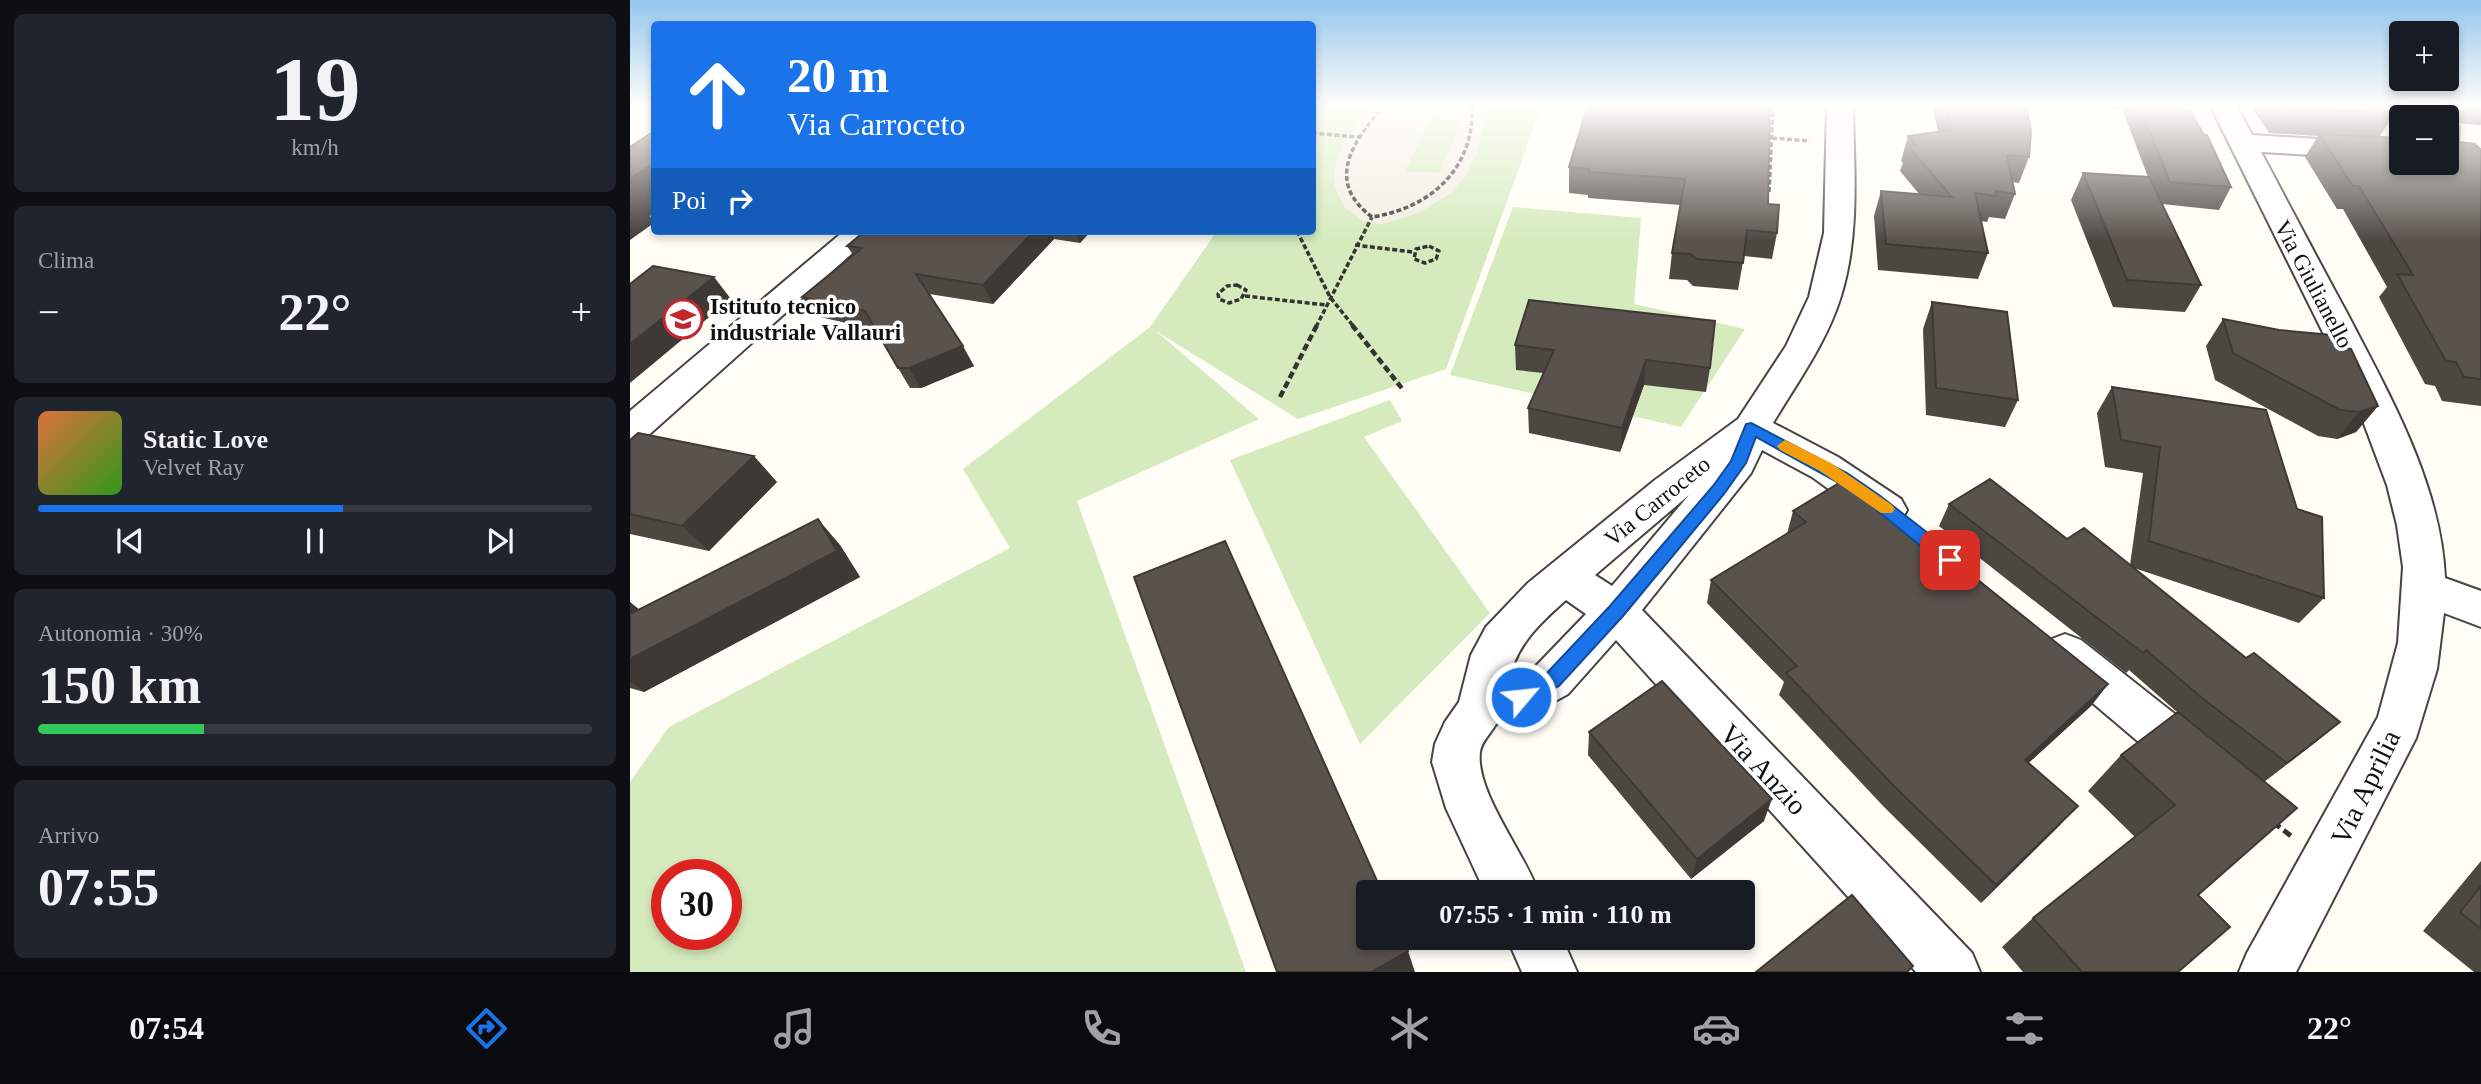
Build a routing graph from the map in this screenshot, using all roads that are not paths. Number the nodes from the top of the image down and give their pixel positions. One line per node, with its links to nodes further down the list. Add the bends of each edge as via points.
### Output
1 (1840, 150): 4 (street, Via Carroceto, via 1839,233 1825,297 1802,347)
2 (2246, 150): 8 (street, Via Giulianello, via 2385,426 2413,511)
3 (857, 235): 5 (street)
4 (1751, 428): 6 (street, via 1841,477); 7 (street, Via Carroceto, via 1703,461); 10 (street, Via Carroceto, via 1738,463 1725,481)
5 (630, 431)
6 (1919, 535)
7 (1565, 577): 10 (street, Via Anzio); 12 (street, Via Carroceto, via 1500,640)
8 (2424, 588): 9 (street); 18 (street, Via Aprilia, via 2413,670 2393,738)
9 (2481, 609)
10 (1616, 611): 12 (street, Via Carroceto, via 1542,688); 17 (street, Via Anzio)
11 (2037, 631): 13 (street)
12 (1480, 707): 14 (street, via 1460,738 1456,765)
13 (2232, 789)
14 (1506, 880)
15 (1540, 950): 16 (street)
16 (1550, 972)
17 (1953, 972)
18 (2266, 972)

